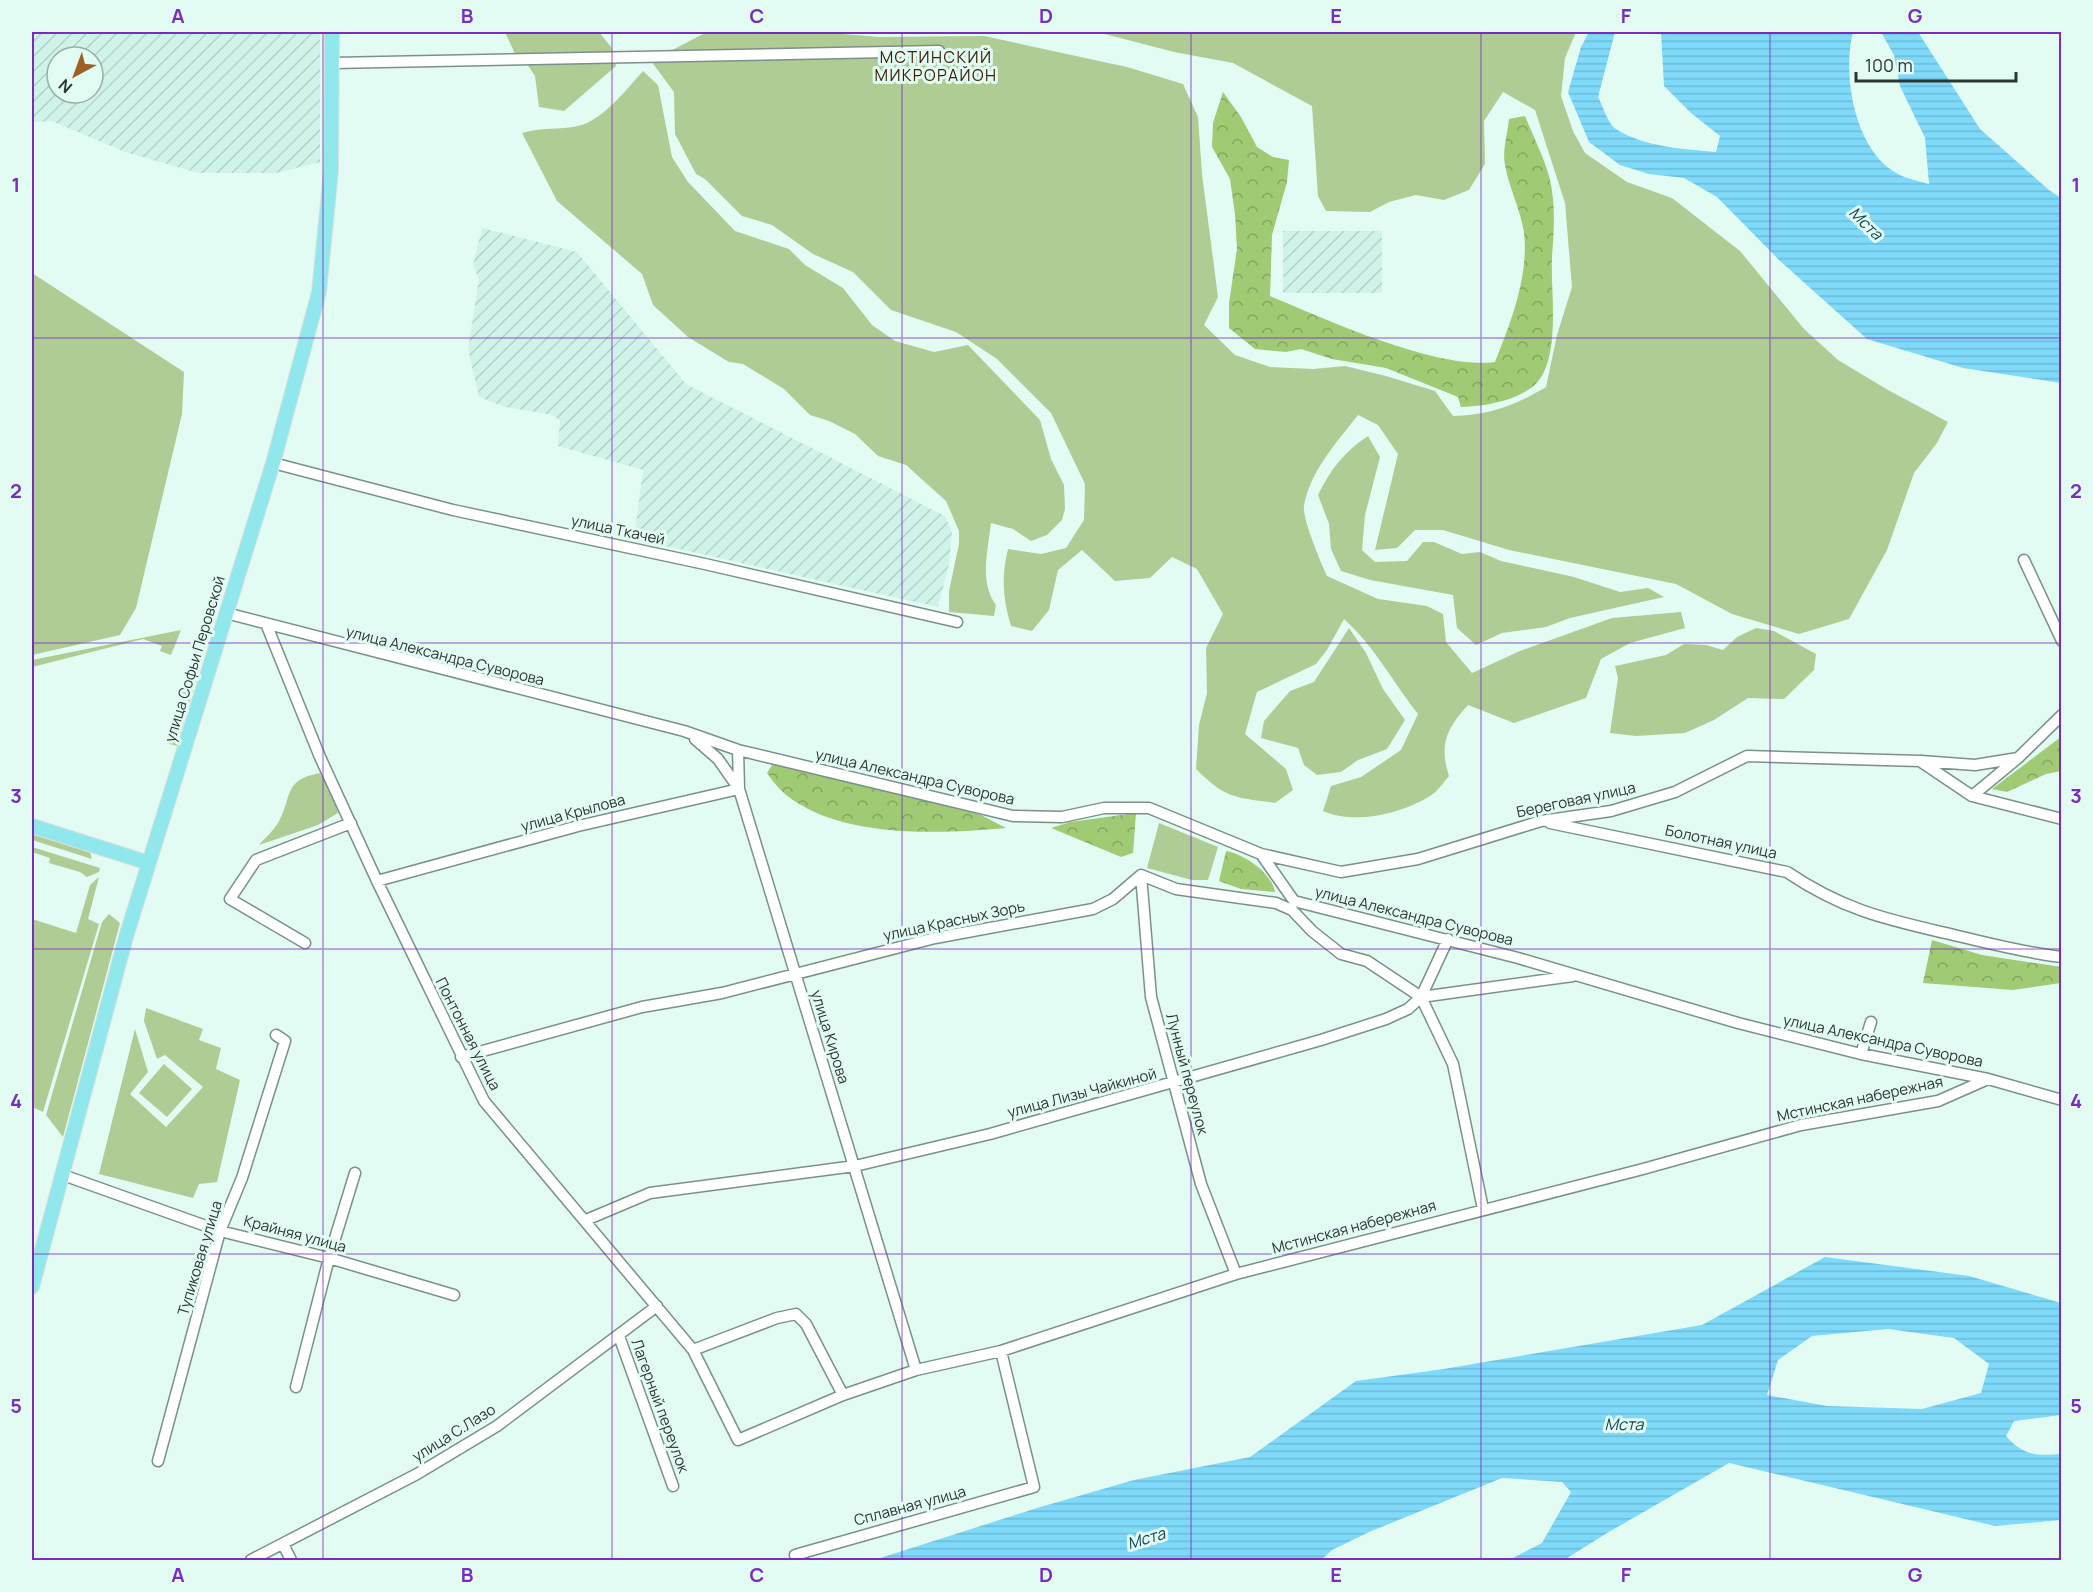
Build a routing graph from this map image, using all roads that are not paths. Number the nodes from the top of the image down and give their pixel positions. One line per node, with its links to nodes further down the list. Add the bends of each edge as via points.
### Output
1 (332, 32): 3 (main road, улица Софьи Перовской)
2 (939, 51): 3 (street)
3 (332, 63): 4 (main road, улица Софьи Перовской, via 331,171 319,292)
4 (273, 463): 6 (main road, улица Софьи Перовской); 7 (street, улица Ткачей, via 453,510)
5 (2024, 560): 9 (street)
6 (226, 613): 8 (street, улица Александра Суворова); 22 (main road, улица Софьи Перовской)
7 (957, 622)
8 (267, 626): 11 (street, улица Александра Суворова); 19 (street, Понтонная улица, via 320,758)
9 (2061, 641)
10 (2061, 716): 13 (street)
11 (684, 731): 12 (street, улица Александра Суворова); 15 (street, улица Кирова, via 718,759)
12 (738, 750): 15 (street); 21 (street, улица Александра Суворова, via 1013,816 1062,817 1104,808 1149,808)
13 (2018, 758): 14 (street, Береговая улица, via 1975,765); 16 (street)
14 (1920, 761): 16 (street); 18 (street, Береговая улица, via 1747,756 1675,792 1611,811)
15 (739, 789): 24 (street, улица Крылова, via 578,826); 28 (street, улица Кирова)
16 (1972, 796): 17 (street)
17 (2061, 819)
18 (1540, 821): 21 (street, Береговая улица, via 1418,859 1341,872); 27 (street, Болотная улица, via 1787,872 1819,894 1866,915)
19 (351, 823): 24 (street, Понтонная улица); 26 (street, via 256,860 230,899)
20 (32, 826): 22 (main road)
21 (1262, 854): 25 (street, улица Александра Суворова, via 1294,901)
22 (149, 863): 40 (main road, улица Софьи Перовской)
23 (1141, 875): 28 (street, улица Красных Зорь, via 1113,899 1093,909 935,938); 30 (street, via 1176,889 1276,903 1292,910 1341,954 1367,961); 36 (street, Лунный переулок, via 1150,997)
24 (377, 881): 34 (street, Понтонная улица)
25 (1449, 939): 29 (street, улица Александра Суворова); 30 (street)
26 (305, 943)
27 (2061, 957)
28 (796, 973): 34 (street, улица Красных Зорь, via 722,993 642,1006); 38 (street, улица Кирова)
29 (1579, 975): 30 (street, улица Лизы Чайкиной); 33 (street, улица Александра Суворова, via 1738,1023)
30 (1421, 997): 36 (street, улица Лизы Чайкиной, via 1408,1009 1386,1019); 41 (street, via 1453,1064)
31 (1871, 1022): 33 (street)
32 (276, 1035): 43 (street, Тупиковая улица, via 285,1041 242,1178)
33 (1862, 1054): 35 (street, улица Александра Суворова)
34 (461, 1057): 42 (street, Понтонная улица, via 491,1109)
35 (1988, 1079): 37 (street, улица Александра Суворова); 41 (street, Мстинская набережная, via 1938,1101 1801,1125)
36 (1172, 1084): 38 (street, улица Лизы Чайкиной); 45 (street, Лунный переулок, via 1202,1184)
37 (2061, 1100)
38 (855, 1166): 42 (street, улица Лизы Чайкиной, via 650,1193); 52 (street, улица Кирова)
39 (355, 1173): 44 (street)
40 (63, 1175): 43 (street, Крайняя улица); 46 (main road, улица Софьи Перовской)
41 (1483, 1209): 45 (street, Мстинская набережная)
42 (586, 1220): 48 (street, Понтонная улица)
43 (220, 1231): 44 (street, Крайняя улица); 56 (street, Тупиковая улица)
44 (329, 1258): 47 (street, Крайняя улица); 53 (street)
45 (1236, 1274): 51 (street, Мстинская набережная)
46 (32, 1287)
47 (454, 1295)
48 (657, 1306): 49 (street, улица С.Лазо); 50 (street, Понтонная улица)
49 (619, 1336): 57 (street, Лагерный переулок); 58 (street, улица С.Лазо, via 497,1426 417,1474)
50 (693, 1350): 54 (street, via 796,1314 806,1323); 55 (street, Понтонная улица)
51 (1001, 1351): 52 (street, Мстинская набережная); 59 (street, Сплавная улица, via 1034,1488)
52 (916, 1370): 54 (street, Мстинская набережная)
53 (296, 1387)
54 (843, 1395): 55 (street, Мстинская набережная)
55 (738, 1440)
56 (158, 1461)
57 (672, 1486)
58 (283, 1544): 60 (street, улица С.Лазо); 61 (street)
59 (795, 1555)
60 (251, 1560)
61 (291, 1560)

